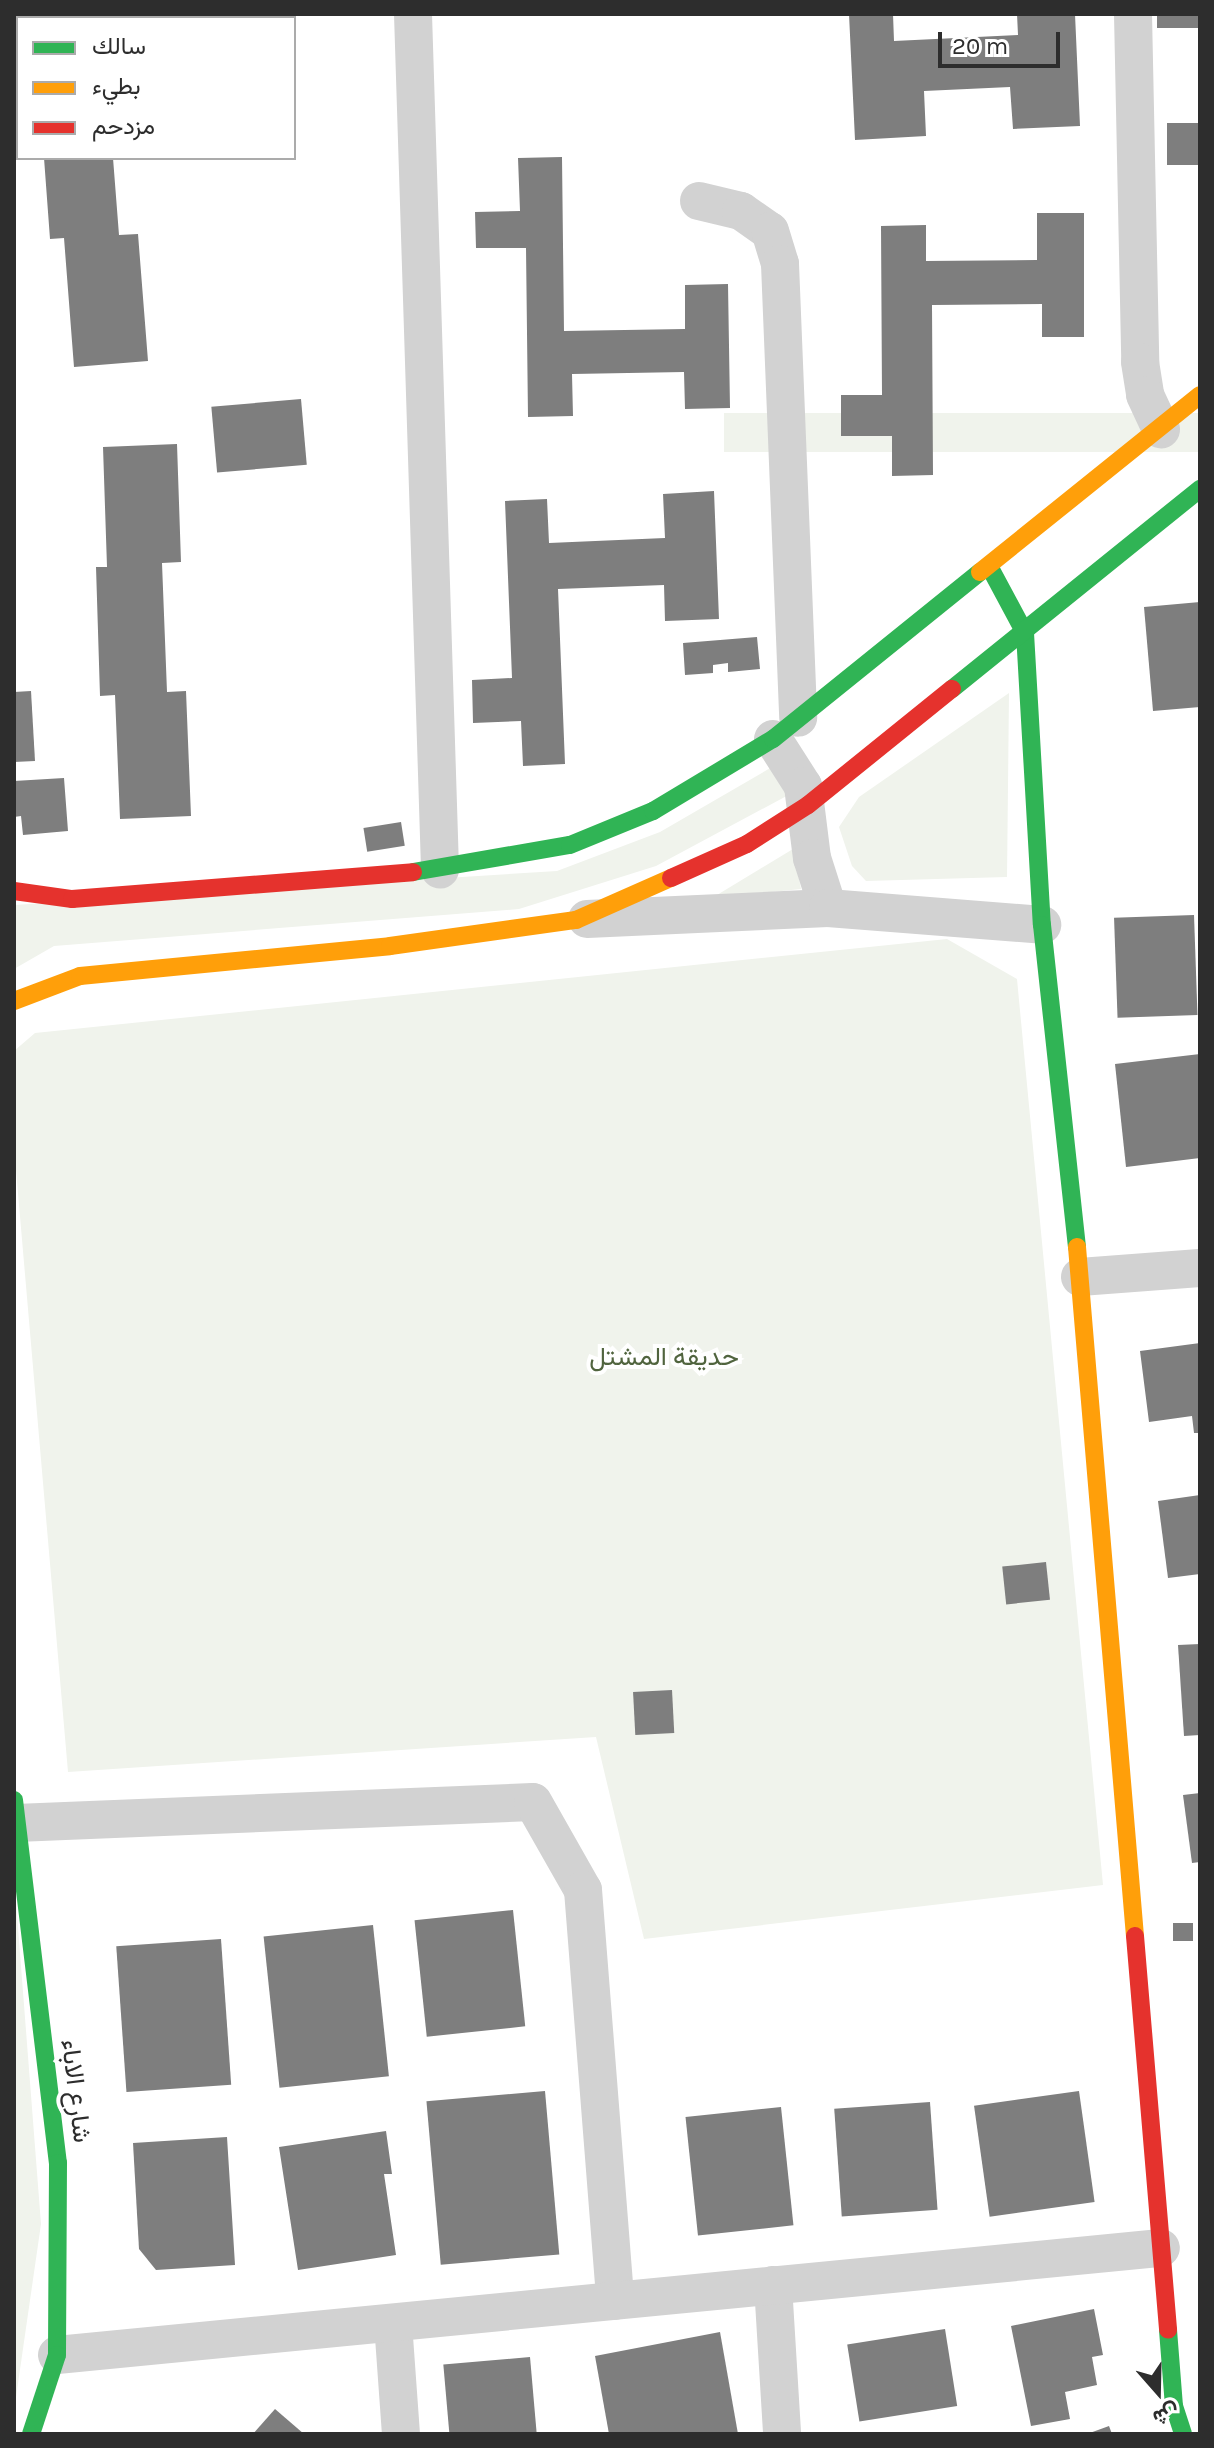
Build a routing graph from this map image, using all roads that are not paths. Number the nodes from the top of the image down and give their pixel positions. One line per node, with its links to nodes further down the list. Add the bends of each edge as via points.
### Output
1 (413, 14): 11 (street)
2 (1133, 14): 5 (street, via 1140,362 1145,395)
3 (699, 201): 9 (street, via 741,211 770,231 780,264)
4 (1200, 395): 5 (street)
5 (1161, 429): 7 (street)
6 (1200, 489): 8 (street)
7 (989, 566): 8 (street); 9 (street)
8 (1025, 633): 10 (street); 15 (street)
9 (786, 728): 10 (street); 11 (street, via 653,811 570,845)
10 (808, 805): 13 (street, via 812,858); 14 (street, via 747,844)
11 (440, 870): 12 (street, via 72,899)
12 (14, 891)
13 (828, 908): 14 (street); 15 (street)
14 (576, 920): 16 (street, via 390,946 80,976)
15 (1042, 925): 18 (street)
16 (14, 1001)
17 (1200, 1268): 18 (street)
18 (1080, 1277): 20 (street)
19 (15, 1811): 22 (street, via 533,1802 583,1890); 24 (street, شارع الاباء, via 58,2163)
20 (1161, 2248): 21 (street); 28 (street, via 1174,2406)
21 (773, 2285): 22 (street); 27 (street)
22 (615, 2301): 23 (street)
23 (393, 2323): 24 (street); 26 (street)
24 (57, 2355): 25 (street, شارع الاباء)
25 (31, 2434)
26 (401, 2434)
27 (782, 2434)
28 (1183, 2434)

